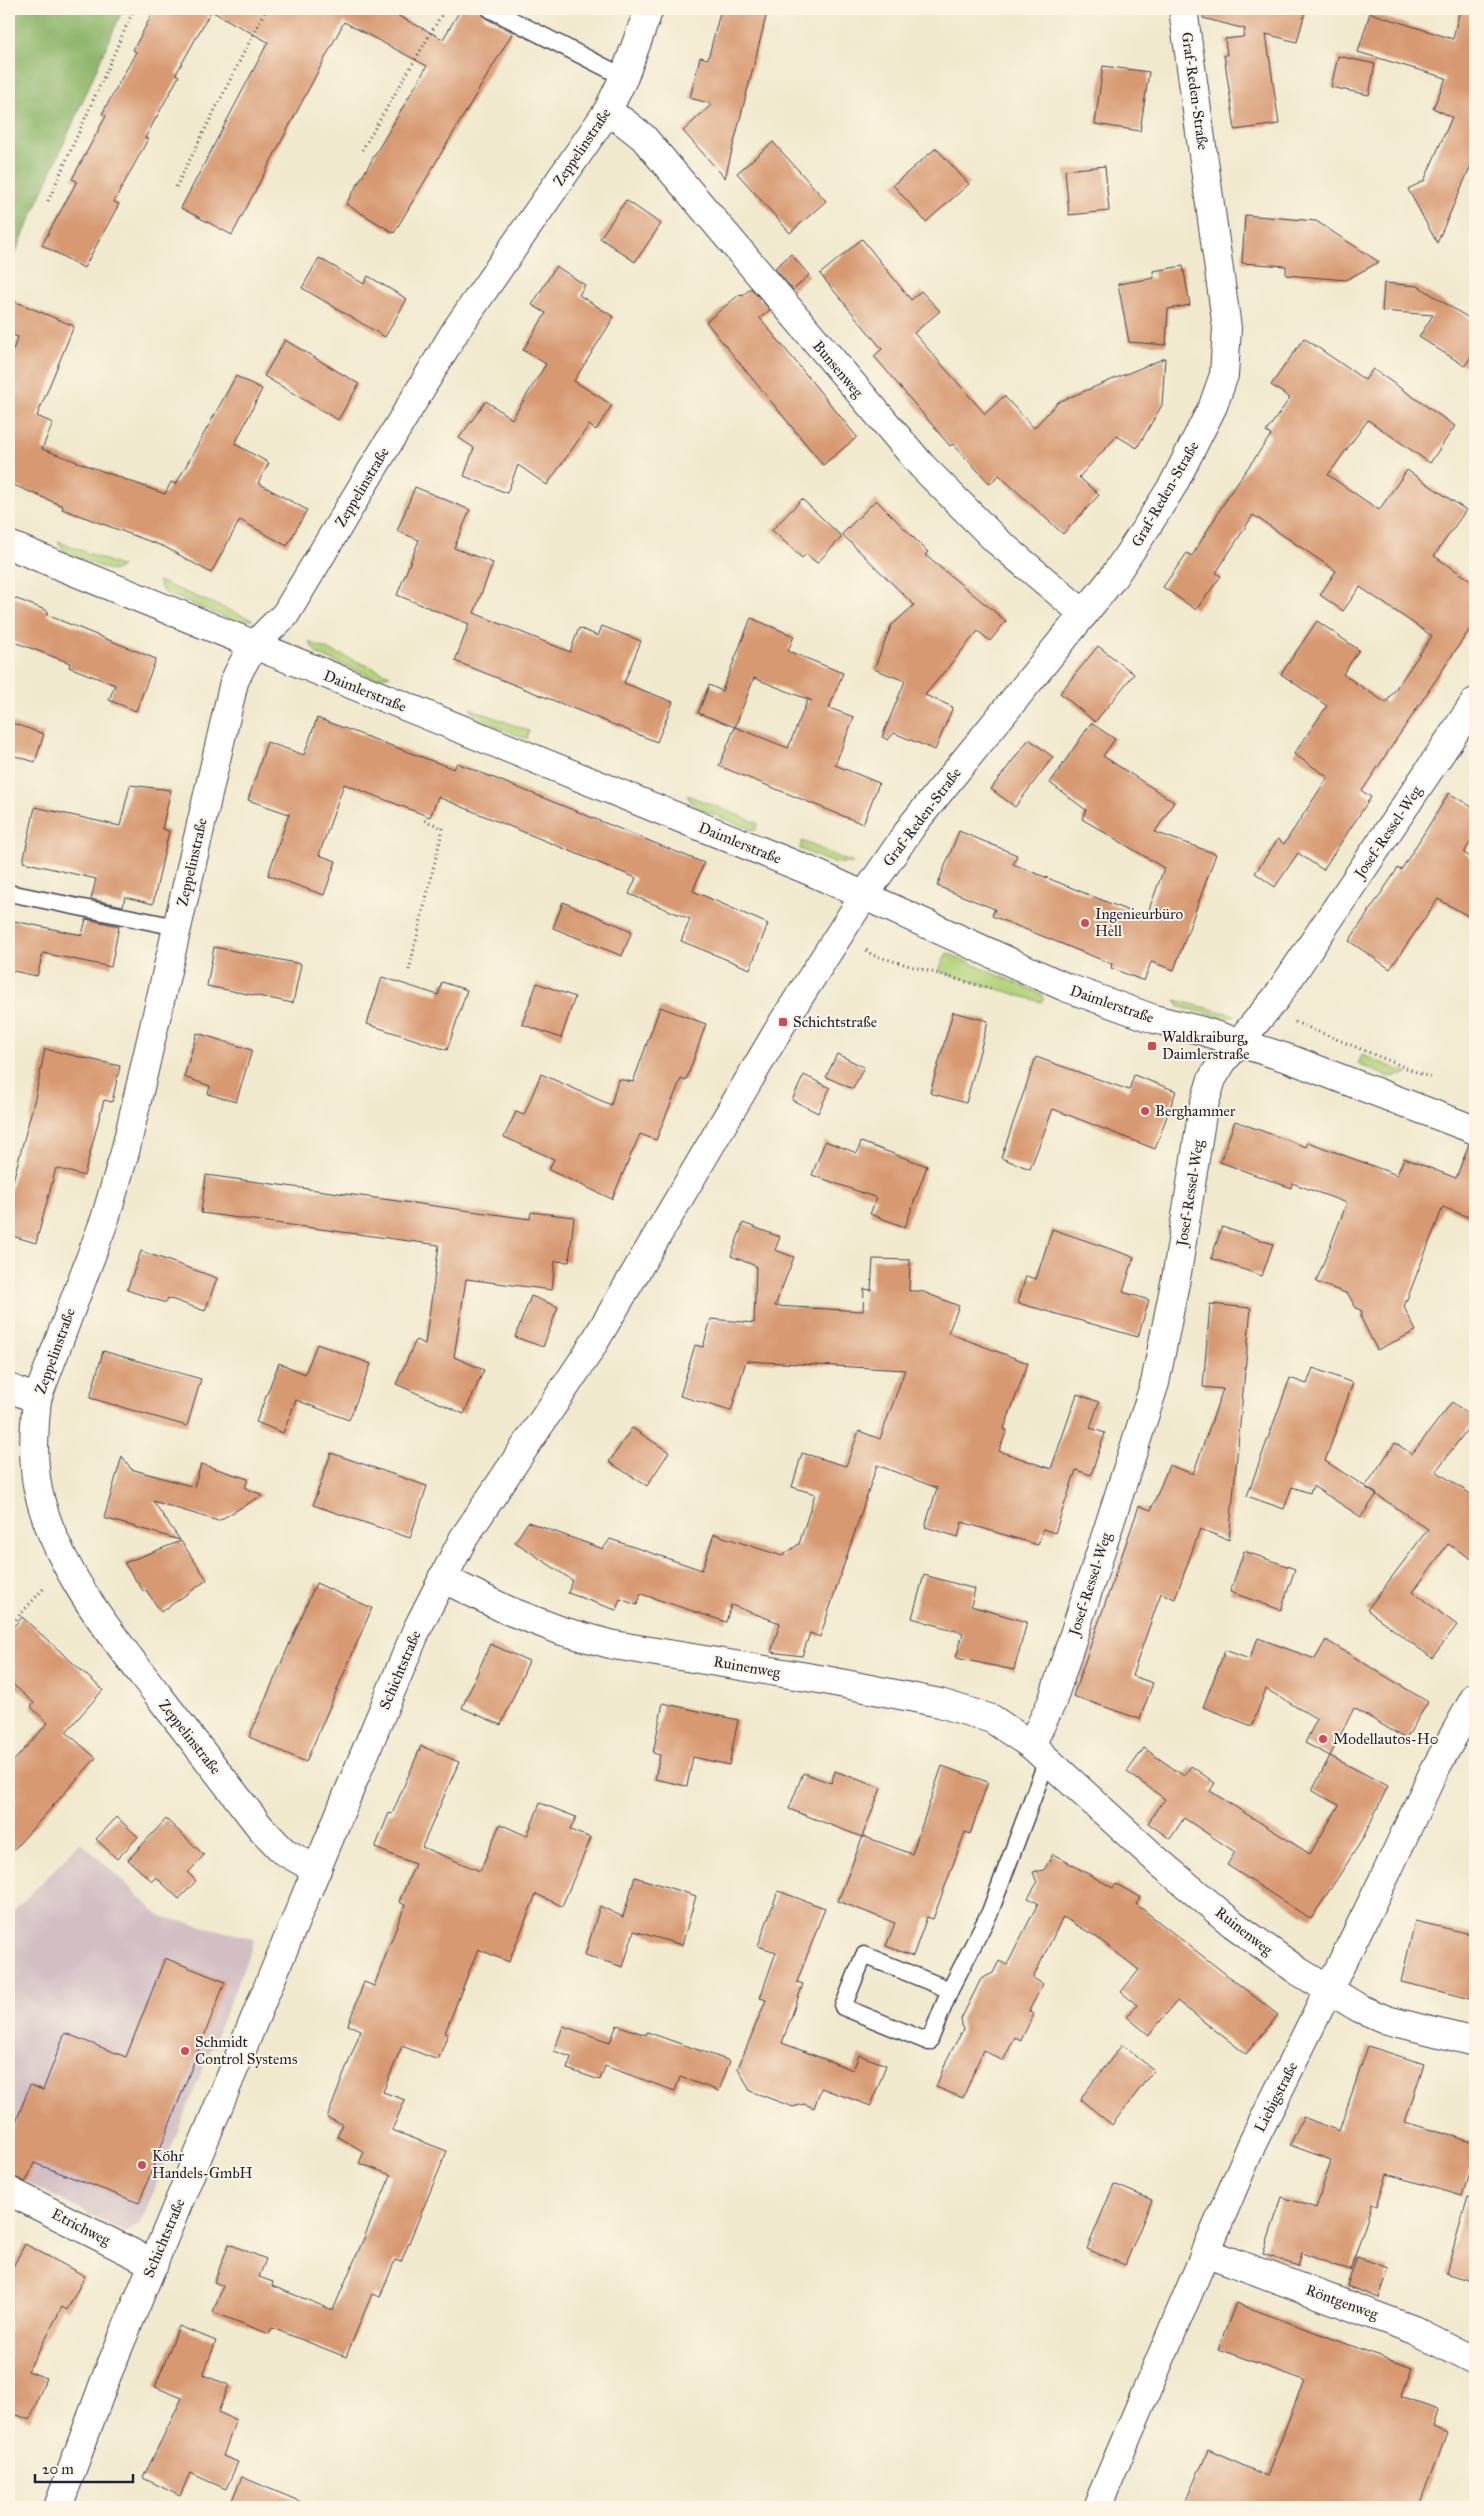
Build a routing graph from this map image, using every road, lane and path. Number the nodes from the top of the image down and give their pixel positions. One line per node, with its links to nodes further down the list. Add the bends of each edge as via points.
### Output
1 (134, 9): 11 (path)
2 (266, 9): 10 (path)
3 (444, 9): 9 (path)
4 (490, 9): 7 (lane)
5 (649, 9): 7 (street, Zeppelinstraße)
6 (1183, 9): 13 (street, Graf-Reden-Straße, via 1227,319 1224,375 1213,406 1173,485 1112,579)
7 (624, 77): 8 (street, Zeppelinstraße)
8 (607, 112): 13 (street, Bunsenweg, via 642,136 884,424 954,499 996,540); 14 (street, Zeppelinstraße, via 456,330 285,615)
9 (362, 150)
10 (176, 187)
11 (48, 201)
12 (9, 545): 14 (street, Daimlerstraße)
13 (1084, 614): 18 (street, Graf-Reden-Straße, via 914,823)
14 (253, 646): 18 (street, Daimlerstraße, via 810,871); 19 (street, Zeppelinstraße, via 234,682)
15 (1475, 702): 23 (street, Josef-Ressel-Weg)
16 (421, 820): 21 (path, via 443,828)
17 (9, 892): 19 (lane, Zeppelinstraße)
18 (864, 896): 20 (street, Schichtstraße); 24 (street, Daimlerstraße, via 1065,987 1154,1019)
19 (177, 927): 28 (street, Zeppelinstraße, via 113,1194)
20 (842, 931): 22 (path, via 872,955); 30 (street, Schichtstraße, via 778,1031 588,1353 463,1540)
21 (409, 970)
22 (992, 990)
23 (1267, 1011): 24 (street, Josef-Ressel-Weg); 25 (path)
24 (1239, 1042): 26 (street, Daimlerstraße); 33 (street, Josef-Ressel-Weg, via 1212,1079 1203,1108 1177,1273 1155,1383 1052,1702)
25 (1439, 1081)
26 (1475, 1130)
27 (9, 1388): 28 (street)
28 (37, 1399): 29 (street, Zeppelinstraße, via 34,1429 38,1490 55,1539)
29 (67, 1562): 31 (path); 34 (street, Zeppelinstraße, via 107,1630 260,1827 283,1851)
30 (442, 1578): 33 (street, Ruinenweg, via 507,1610 562,1631 614,1645 825,1680 940,1703 992,1718); 34 (street, Schichtstraße, via 417,1629)
31 (9, 1627)
32 (1475, 1697): 36 (street, Liebigstraße, via 1426,1788)
33 (1039, 1753): 35 (lane, via 990,1912); 36 (street, Ruinenweg, via 1226,1918)
34 (317, 1870): 40 (street, Schichtstraße)
35 (950, 1990): 35 (lane, via 864,1955 843,2007 929,2042)
36 (1329, 1991): 37 (street, Ruinenweg, via 1387,2020); 39 (street, Liebigstraße, via 1252,2144)
37 (1475, 2042)
38 (9, 2191): 40 (street, Etrichweg)
39 (1205, 2252): 41 (street, Röntgenweg, via 1414,2330); 43 (street, Liebigstraße)
40 (154, 2264): 42 (street, Schichtstraße, via 107,2375)
41 (1475, 2361)
42 (67, 2504)
43 (1097, 2507)

